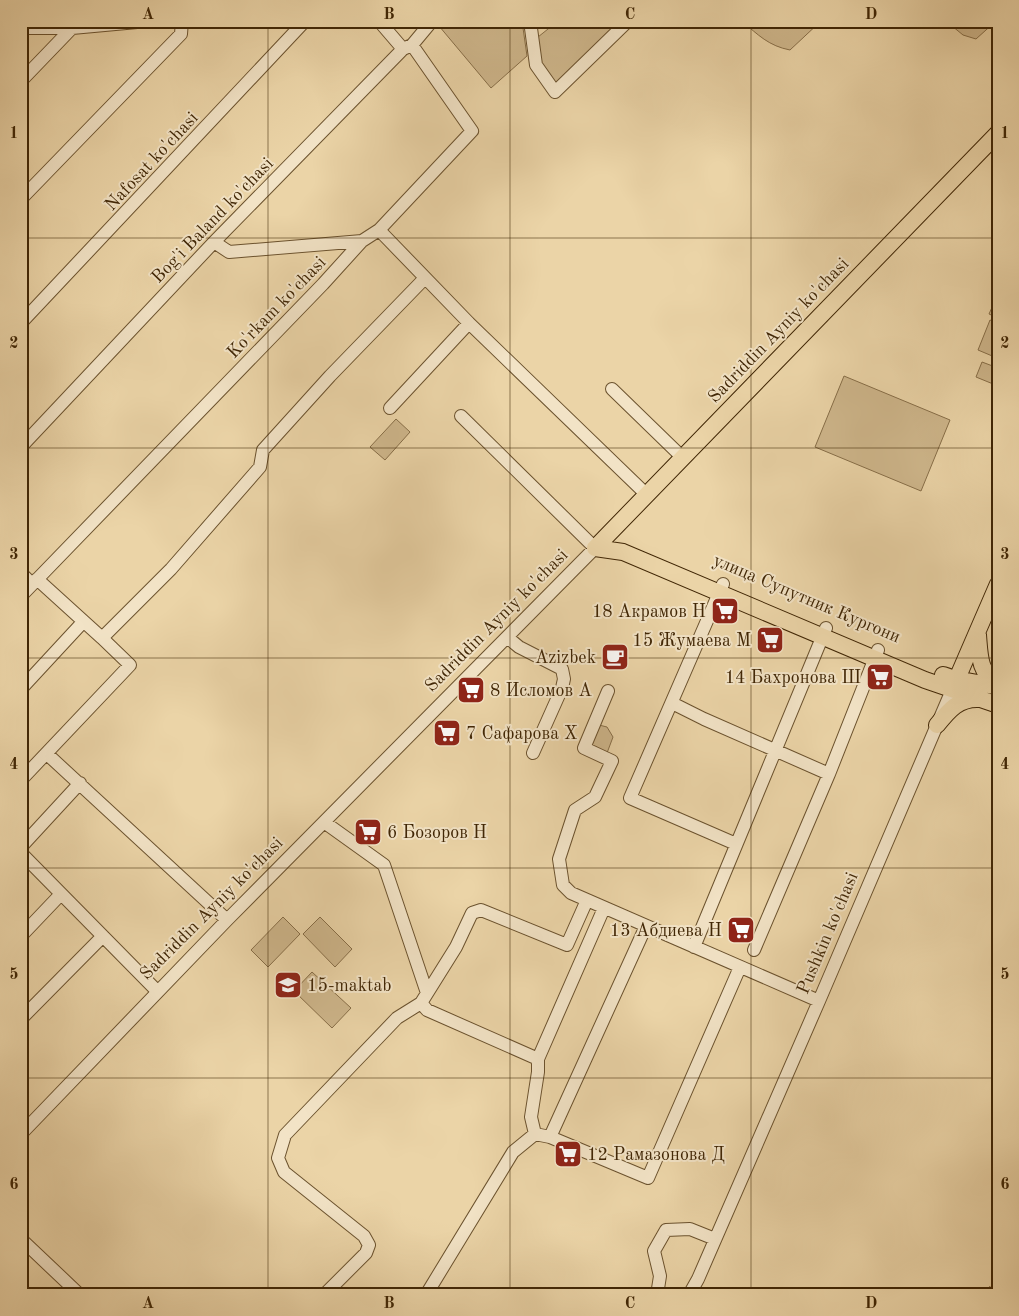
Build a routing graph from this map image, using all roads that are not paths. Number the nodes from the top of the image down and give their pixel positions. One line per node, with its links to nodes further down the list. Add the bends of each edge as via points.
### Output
1 (148, 21): 9 (street)
2 (182, 21): 13 (street, via 181,34)
3 (306, 21): 18 (street, Nafosat ko'chasi)
4 (379, 21): 10 (street)
5 (432, 21): 10 (street, Bog'i Baland ko'chasi)
6 (530, 21): 7 (street, via 536,65 555,92)
7 (628, 21)
8 (21, 28): 9 (street)
9 (72, 28): 11 (street)
10 (408, 47): 14 (street, Ko'rkam ko'chasi, via 472,131); 16 (street, Bog'i Baland ko'chasi)
11 (21, 81)
12 (998, 134): 24 (main road, Sadriddin Ayniy ko'chasi)
13 (21, 199)
14 (378, 230): 15 (street, Ko'rkam ko'chasi); 17 (street)
15 (362, 241): 16 (street, via 228,252); 30 (street, Ko'rkam ko'chasi)
16 (214, 242): 23 (street, Bog'i Baland ko'chasi)
17 (425, 278): 19 (street); 38 (street, via 263,450 260,467 171,569)
18 (21, 323)
19 (469, 323): 21 (street); 25 (street)
20 (612, 389): 24 (street)
21 (390, 408)
22 (461, 416): 27 (street)
23 (21, 447)
24 (682, 457): 25 (main road, Sadriddin Ayniy ko'chasi)
25 (646, 494): 26 (main road, Sadriddin Ayniy ko'chasi)
26 (620, 521): 27 (main road, Sadriddin Ayniy ko'chasi); 28 (main road, via 619,534)
27 (595, 548): 28 (main road, улица Супутник Кургони); 37 (street, Sadriddin Ayniy ko'chasi)
28 (626, 548): 32 (main road, улица Супутник Кургони)
29 (21, 573): 30 (street)
30 (35, 582): 33 (street, Ko'rkam ko'chasi); 34 (street)
31 (998, 584): 35 (main road, Pushkin ko'chasi)
32 (721, 589): 36 (main road, улица Супутник Кургони); 45 (street)
33 (21, 596)
34 (83, 622): 38 (street); 42 (street)
35 (978, 631): 40 (main road, Pushkin ko'chasi); 41 (main road, via 981,664)
36 (824, 632): 39 (main road, улица Супутник Кургони); 47 (street)
37 (507, 637): 48 (street, via 519,647 562,669 562,688); 53 (street, Sadriddin Ayniy ko'chasi)
38 (102, 638): 49 (street, via 130,666)
39 (876, 654): 40 (main road, улица Супутник Кургони); 50 (street)
40 (954, 685): 41 (main road, via 981,683); 44 (main road); 46 (street, Pushkin ko'chasi)
41 (997, 687)
42 (21, 689)
43 (608, 691): 58 (street, via 584,748 612,761 594,797 575,810 559,859 564,885 570,893)
44 (990, 702): 46 (main road, via 962,700 949,709)
45 (672, 703): 47 (street); 54 (street, via 630,798)
46 (937, 725): 71 (street, Pushkin ko'chasi)
47 (775, 750): 50 (street); 54 (street)
48 (533, 753)
49 (47, 754): 51 (street); 52 (street)
50 (829, 774): 66 (street)
51 (21, 780)
52 (80, 783): 55 (street); 60 (street)
53 (324, 822): 60 (street, Sadriddin Ayniy ko'chasi); 70 (street, via 384,865)
54 (736, 844): 65 (street)
55 (21, 847)
56 (21, 853): 57 (street)
57 (61, 894): 62 (street); 63 (street)
58 (587, 900): 59 (street); 64 (street)
59 (604, 908): 61 (street); 67 (street)
60 (227, 920): 69 (street, Sadriddin Ayniy ko'chasi)
61 (646, 926): 65 (street); 76 (street)
62 (21, 936)
63 (103, 936): 69 (street); 72 (street)
64 (566, 945): 67 (street); 70 (street, via 481,910 472,913 456,947)
65 (694, 947): 68 (street)
66 (754, 950)
67 (584, 952): 73 (street)
68 (740, 967): 71 (street); 76 (street, via 648,1178)
69 (157, 991): 74 (street, Sadriddin Ayniy ko'chasi)
70 (424, 998): 73 (street, via 427,1010); 80 (street, via 397,1018 285,1135 278,1158 284,1172 364,1236 369,1245 366,1253)
71 (819, 1001): 78 (street, Pushkin ko'chasi)
72 (21, 1019)
73 (538, 1059): 75 (street, via 531,1117)
74 (21, 1134)
75 (535, 1134): 76 (street); 81 (street, via 513,1152)
76 (550, 1138)
77 (21, 1239): 79 (street)
78 (715, 1239): 82 (street, via 690,1229 666,1230 654,1251 660,1276); 83 (street, Pushkin ko'chasi)
79 (80, 1295)
80 (324, 1295)
81 (426, 1295)
82 (658, 1295)
83 (689, 1295)

